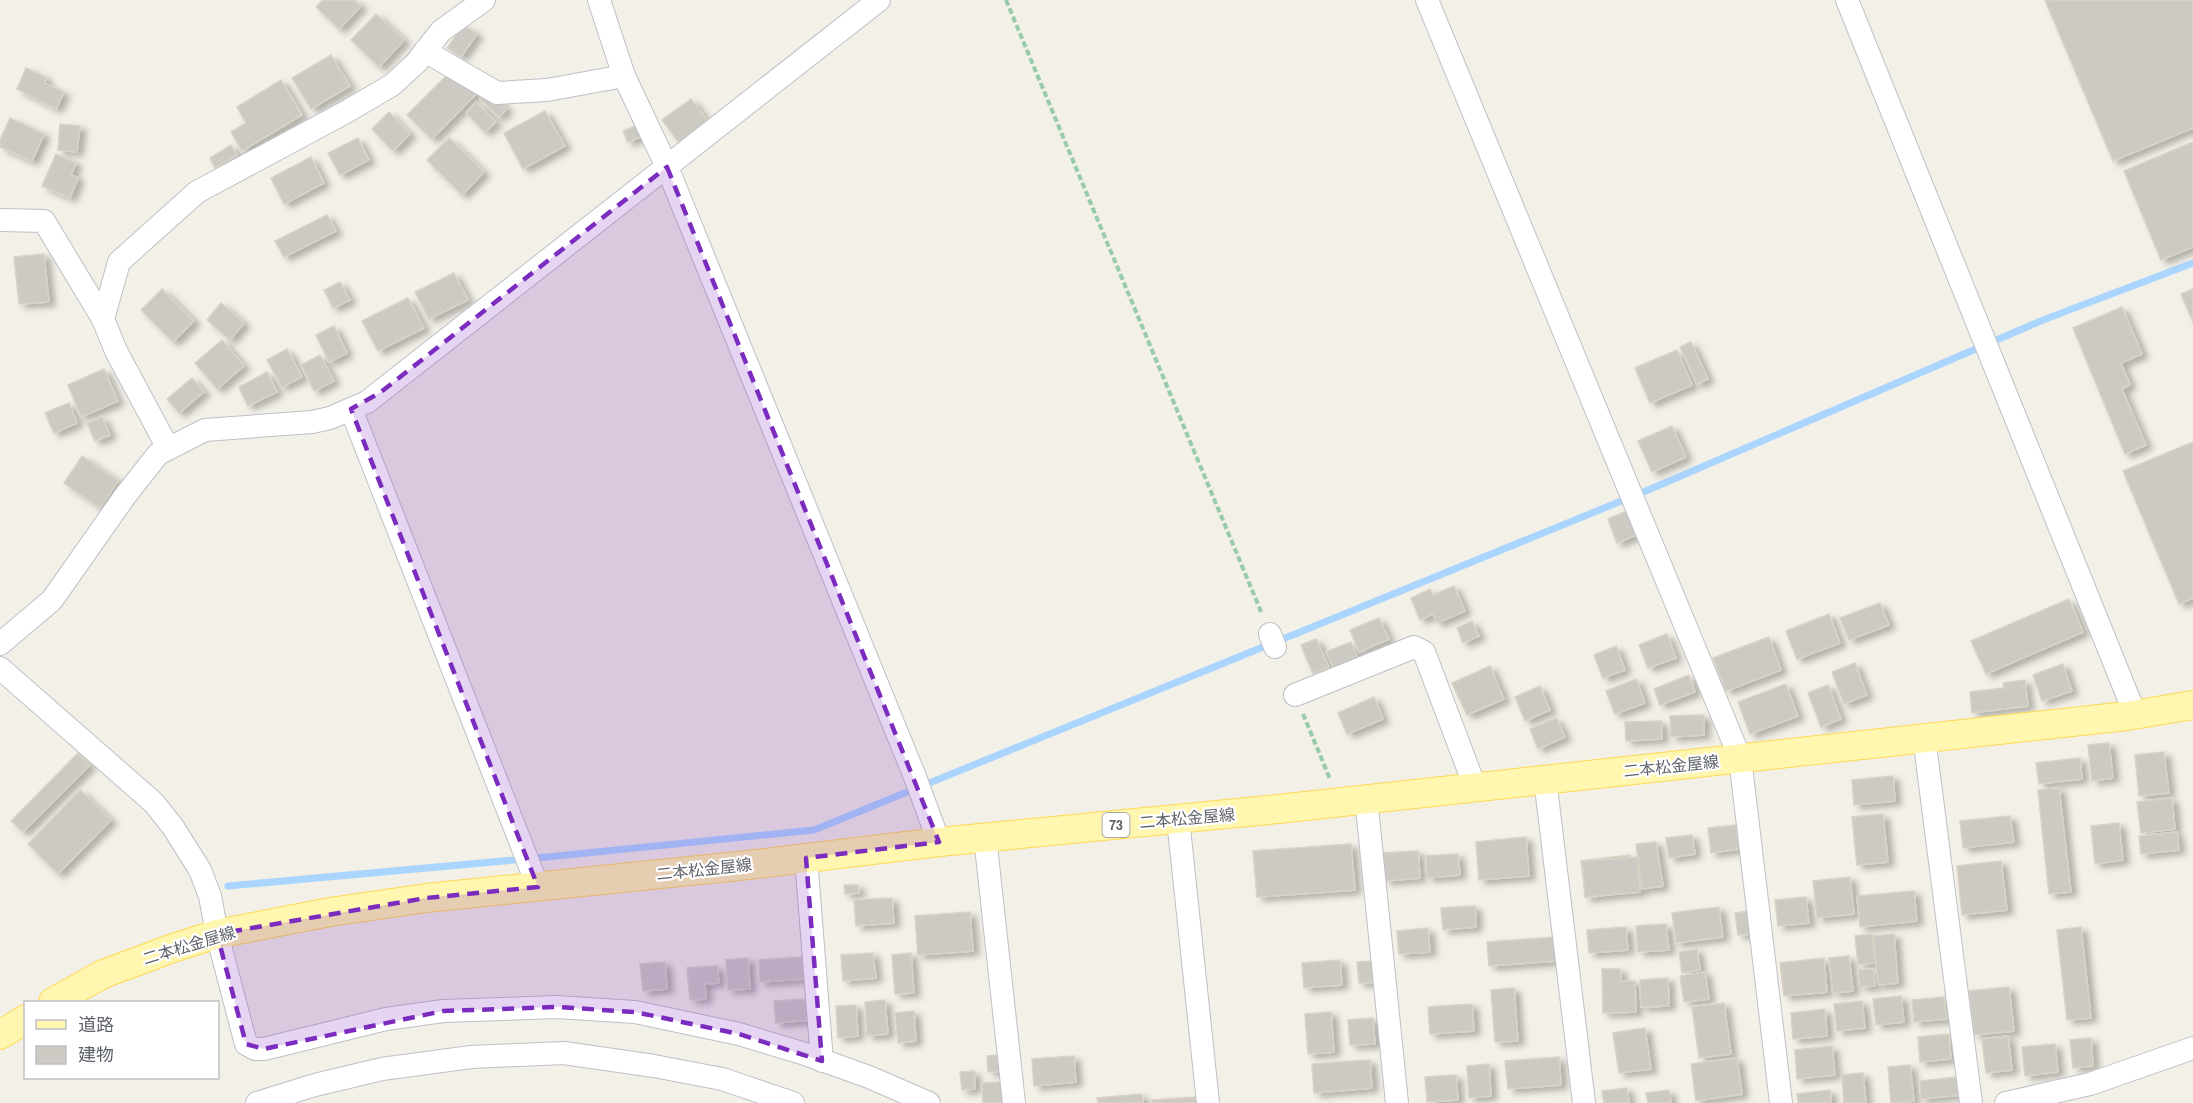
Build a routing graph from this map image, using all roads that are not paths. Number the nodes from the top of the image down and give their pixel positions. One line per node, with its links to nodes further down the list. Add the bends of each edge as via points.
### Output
1 (484, 0): 6 (street, via 441,31)
2 (599, 0): 7 (street)
3 (879, 0): 8 (street)
4 (1427, 0): 19 (street)
5 (1847, 0): 17 (street)
6 (425, 51): 7 (street, via 497,93 547,90); 10 (street, via 392,85 197,192 119,262)
7 (624, 76): 8 (street)
8 (667, 167): 11 (street, via 381,392); 25 (street)
9 (0, 220): 10 (street, via 44,221)
10 (103, 319): 12 (street)
11 (351, 409): 12 (street, via 297,425 205,430); 27 (street)
12 (168, 448): 13 (street, via 158,454 124,496 52,600)
13 (0, 644)
14 (0, 668): 28 (street, via 154,803 200,870)
15 (1295, 695): 21 (street, via 1414,647 1424,652)
16 (2193, 705): 17 (main road, 二本松金屋線 / 73)
17 (2135, 714): 18 (main road, 二本松金屋線 / 73)
18 (1924, 737): 19 (main road, 二本松金屋線 / 73); 42 (street)
19 (1740, 758): 20 (main road, 二本松金屋線 / 73); 41 (street)
20 (1545, 779): 21 (main road, 二本松金屋線 / 73); 40 (street)
21 (1475, 787): 22 (main road, 二本松金屋線 / 73)
22 (1352, 800): 23 (main road, 二本松金屋線 / 73); 39 (street)
23 (1178, 819): 24 (main road, 二本松金屋線 / 73); 38 (street)
24 (985, 837): 25 (main road, 二本松金屋線 / 73); 37 (street)
25 (939, 842): 26 (main road, 二本松金屋線 / 73)
26 (806, 858): 27 (main road, 二本松金屋線 / 73); 33 (street)
27 (532, 870): 28 (main road, 二本松金屋線 / 73, via 426,898)
28 (217, 933): 29 (main road, 二本松金屋線 / 73, via 103,975); 33 (street, via 246,1044 255,1049 386,1019 443,1011 557,1007 635,1012 739,1034)
29 (55, 1001)
30 (24, 1020): 31 (main road)
31 (0, 1035)
32 (2193, 1048): 43 (street, via 2091,1084)
33 (822, 1060): 36 (street)
34 (257, 1103): 35 (street, via 382,1069 471,1057 564,1053 722,1078)
35 (793, 1103)
36 (929, 1103)
37 (1014, 1103)
38 (1208, 1103)
39 (1397, 1103)
40 (1584, 1103)
41 (1782, 1103)
42 (1971, 1103)
43 (2006, 1103)

